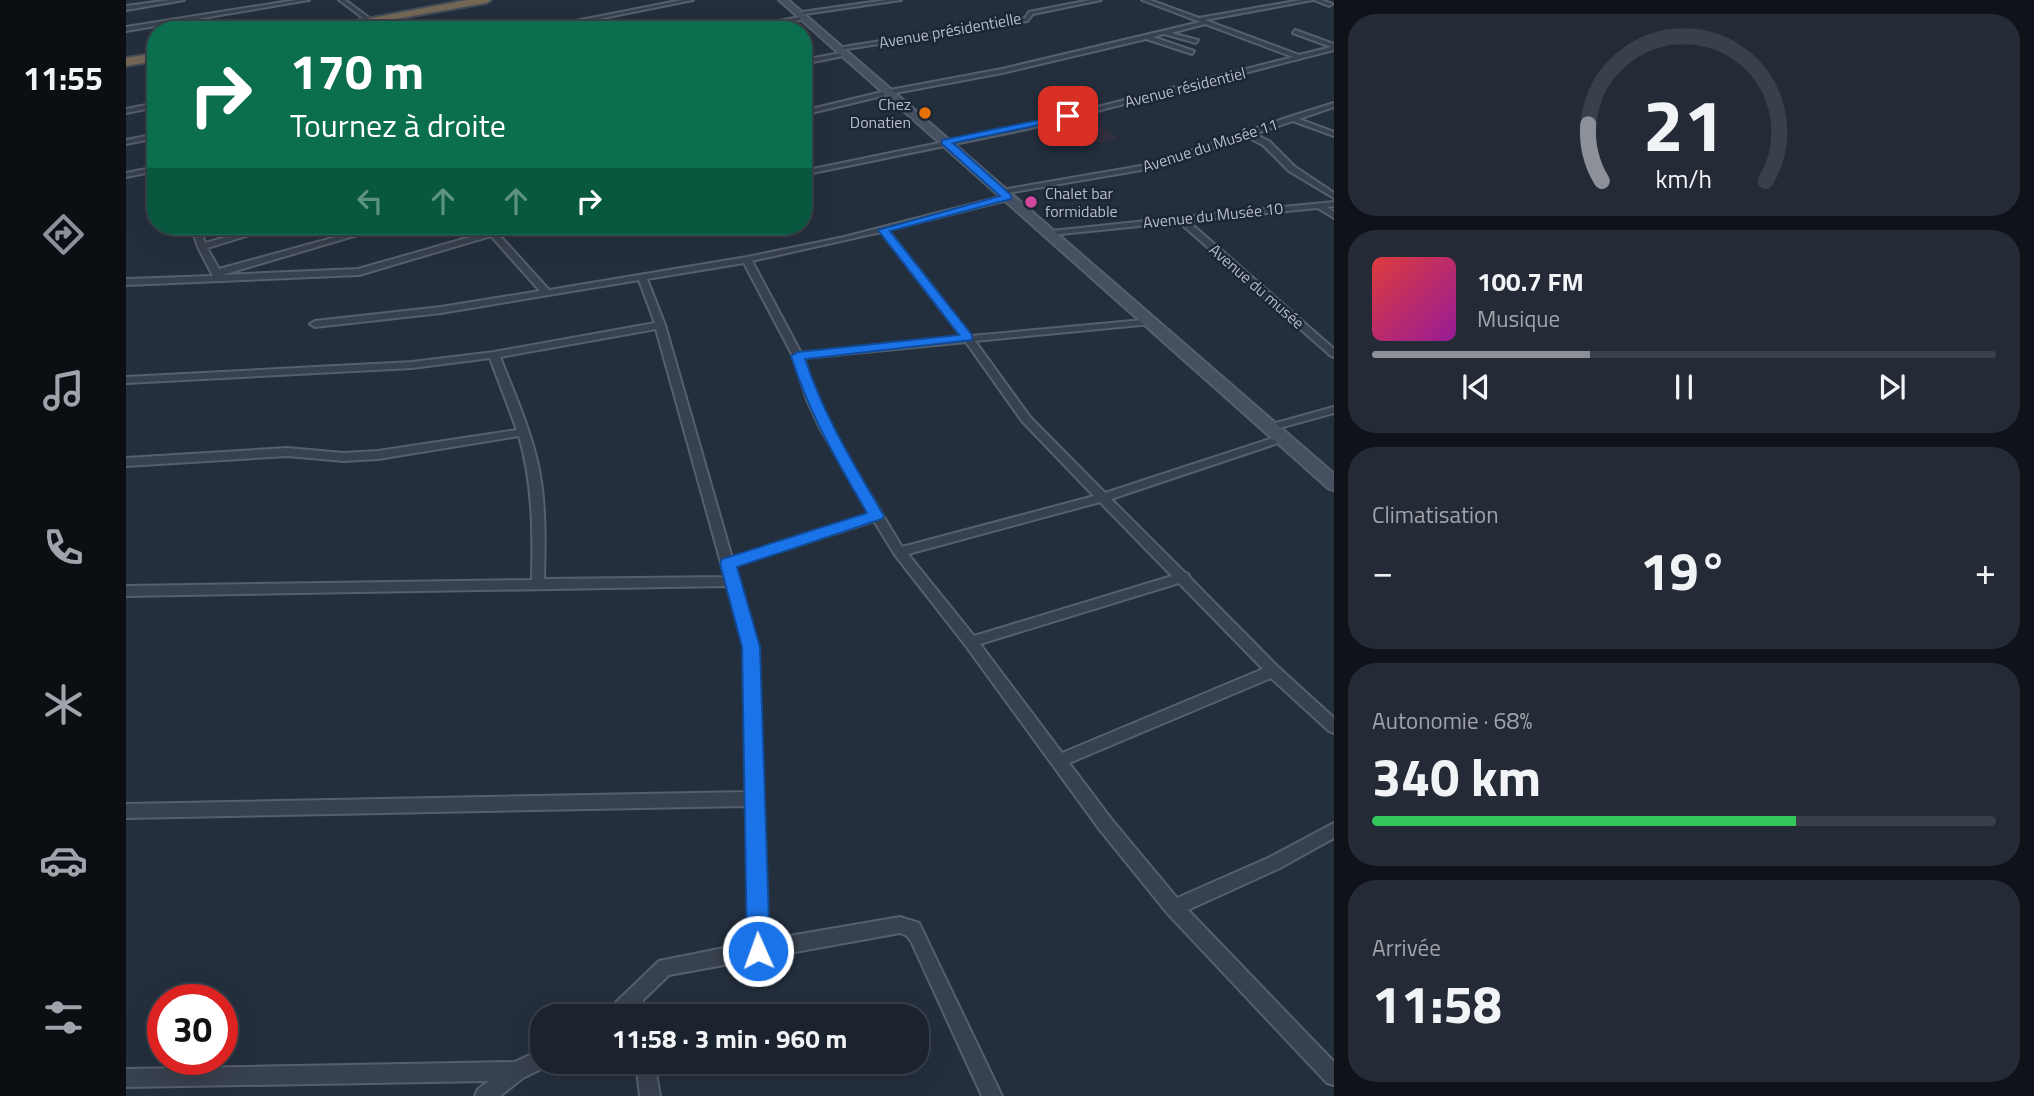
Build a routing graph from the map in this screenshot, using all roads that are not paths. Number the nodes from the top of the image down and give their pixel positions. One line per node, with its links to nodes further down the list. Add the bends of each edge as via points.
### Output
1 (181, 0): 15 (street)
2 (306, 0): 18 (street)
3 (342, 0): 17 (street)
4 (486, 0): 17 (highway)
5 (690, 0): 20 (street)
6 (783, 0): 16 (street)
7 (898, 0): 16 (street)
8 (1098, 0): 32 (street, Avenue présidentielle, via 1029,13 1027,19)
9 (1145, 0): 23 (street)
10 (1284, 0): 13 (street)
11 (1310, 0): 13 (street)
12 (1317, 0): 14 (street)
13 (1296, 4): 23 (street)
14 (1329, 4)
15 (126, 8)
16 (801, 16): 21 (street); 22 (street)
17 (369, 20): 19 (highway)
18 (176, 21)
19 (363, 21)
20 (580, 21)
21 (779, 21)
22 (807, 21)
23 (1201, 22): 27 (street); 36 (street)
24 (812, 25): 32 (street)
25 (147, 26): 26 (street)
26 (126, 29)
27 (1165, 32): 29 (street); 30 (street)
28 (1295, 32): 31 (street)
29 (1146, 37): 34 (street); 40 (street)
30 (1196, 41)
31 (1334, 47): 33 (street)
32 (843, 51): 38 (street); 40 (street)
33 (1322, 51): 35 (street); 36 (street, Avenue résidentiel)
34 (1192, 52)
35 (1334, 55)
36 (1300, 57): 50 (street, Avenue résidentiel, via 1027,127)
37 (147, 58): 39 (highway)
38 (812, 60)
39 (126, 62)
40 (890, 92): 44 (street); 50 (street)
41 (1334, 105): 45 (street, Avenue du Musée 11)
42 (147, 106): 43 (street)
43 (126, 111)
44 (812, 111)
45 (1291, 118): 46 (street, Avenue du Musée 11); 47 (street)
46 (1247, 134): 54 (street, Avenue du Musée 11, via 1145,168); 55 (street)
47 (1333, 134)
48 (147, 138): 49 (street)
49 (126, 142)
50 (946, 142): 52 (street, Avenue résidentiel); 54 (street)
51 (147, 171): 53 (street)
52 (812, 171)
53 (126, 176)
54 (1005, 195): 60 (street); 61 (street)
55 (1334, 196)
56 (1334, 204): 57 (street, Avenue du Musée 10)
57 (1319, 205): 58 (street); 59 (street, Avenue du Musée 10)
58 (1334, 216)
59 (1180, 218): 61 (street, Avenue du Musée 10); 77 (street, Avenue du musée)
60 (883, 230): 68 (street); 76 (street)
61 (1051, 233): 73 (street)
62 (198, 235): 67 (street)
63 (244, 235): 67 (street)
64 (353, 235): 69 (street)
65 (471, 235): 69 (street, via 359,272)
66 (494, 235): 72 (street)
67 (202, 247): 69 (street)
68 (747, 260): 70 (street); 79 (street)
69 (218, 274): 71 (street)
70 (642, 276): 72 (street); 75 (street)
71 (126, 282)
72 (546, 292): 74 (street, via 433,312)
73 (1151, 321): 76 (street); 82 (street)
74 (315, 324)
75 (660, 325): 78 (street); 90 (street)
76 (968, 338): 79 (street); 87 (street, via 1027,419)
77 (1334, 354)
78 (494, 355): 80 (street, via 389,367); 83 (street)
79 (798, 356): 88 (street, via 825,428)
80 (126, 380)
81 (1334, 410): 82 (street)
82 (1272, 427): 84 (street)
83 (524, 432): 85 (street, via 379,455 287,452); 93 (street, via 537,503)
84 (1283, 438): 86 (street); 87 (street)
85 (126, 462)
86 (1334, 484)
87 (1104, 497): 89 (street); 91 (street)
88 (876, 516): 89 (street); 90 (street)
89 (899, 552): 95 (street)
90 (728, 564): 92 (street)
91 (1184, 577): 95 (street); 96 (street)
92 (734, 581): 93 (street); 99 (street, via 751,647)
93 (538, 583): 94 (street)
94 (126, 591)
95 (971, 642): 98 (street)
96 (1273, 671): 97 (street); 98 (street)
97 (1334, 727)
98 (1059, 761): 102 (street)
99 (753, 799): 100 (street); 103 (street)
100 (127, 813)
101 (1334, 830): 102 (street)
102 (1174, 908): 110 (street)
103 (758, 951): 104 (street, via 665,967); 114 (street, via 900,925 913,929)
104 (634, 997): 105 (street); 106 (street)
105 (627, 1004)
106 (635, 1004)
107 (530, 1064): 108 (street)
108 (516, 1071): 111 (street); 112 (street)
109 (647, 1074): 113 (street)
110 (1334, 1076)
111 (126, 1078)
112 (485, 1096)
113 (650, 1096)
114 (992, 1096)

